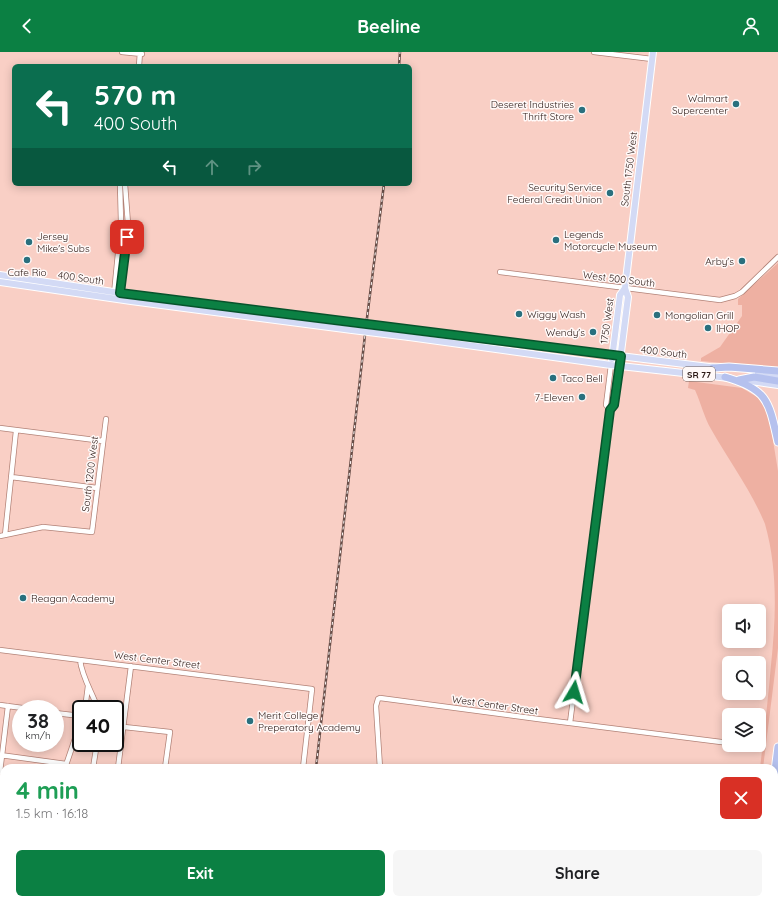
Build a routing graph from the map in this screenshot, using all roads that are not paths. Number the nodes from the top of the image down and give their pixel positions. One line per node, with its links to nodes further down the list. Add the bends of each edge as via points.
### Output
1 (122, 52): 3 (street)
2 (594, 52): 4 (street)
3 (141, 53): 5 (street)
4 (652, 55): 12 (main road, South 1750 West)
5 (140, 64)
6 (120, 186): 13 (street)
7 (125, 186): 13 (street, via 128,224)
8 (778, 257): 12 (street, West 500 South, via 735,296 720,300)
9 (500, 272): 12 (street, West 500 South)
10 (0, 275): 13 (main road, 400 South / SR 77)
11 (0, 282): 13 (main road, 400 South / SR 77)
12 (625, 288): 15 (main road, 1750 West, via 620,295); 16 (main road, 1750 West, via 628,297)
13 (117, 296): 14 (main road, 400 South / SR 77, bridge, via 352,330); 14 (main road, 400 South / SR 77, bridge, via 352,323)
14 (409, 334): 15 (main road, 400 South / SR 77); 17 (main road, 400 South / SR 77)
15 (612, 356): 16 (main road, 400 South / SR 77); 17 (main road, 1750 West)
16 (621, 356): 18 (main road, 1750 West); 19 (main road, 400 South / SR 77)
17 (611, 365): 18 (main road, 400 South / SR 77); 26 (street, 1750 West, via 606,405)
18 (620, 366): 22 (main road, 400 South / SR 77); 26 (street, 1750 West, via 614,405)
19 (713, 368): 20 (highway, via 736,367); 21 (main road, 400 South / SR 77)
20 (778, 371)
21 (778, 375)
22 (725, 378): 23 (main road, 400 South / SR 77); 31 (highway, via 747,385 763,396 772,412)
23 (739, 380): 24 (highway, via 754,377); 25 (main road, 400 South / SR 77)
24 (778, 381)
25 (778, 385)
26 (610, 410): 45 (street, 1750 West)
27 (106, 419): 30 (street, South 1200 West)
28 (0, 428): 29 (street)
29 (16, 431): 30 (street); 32 (street)
30 (103, 441): 33 (street, South 1200 West)
31 (778, 442)
32 (11, 477): 33 (street); 34 (street)
33 (97, 488): 34 (street, South 1200 West, via 92,532 43,527)
34 (2, 536)
35 (0, 650): 36 (street, West Center Street)
36 (80, 660): 37 (street, West Center Street); 38 (street, via 81,672)
37 (131, 666): 44 (street); 58 (street, West Center Street, via 312,689)
38 (88, 685): 39 (street); 40 (street)
39 (86, 700)
40 (94, 700)
41 (0, 705): 42 (street)
42 (8, 706): 43 (street); 52 (street)
43 (12, 707)
44 (124, 718)
45 (570, 723): 47 (street, West Center Street); 59 (street, West Center Street, via 378,699 376,706)
46 (124, 726): 57 (street, via 170,732)
47 (722, 742)
48 (778, 747): 60 (highway)
49 (72, 748): 54 (street)
50 (96, 752): 55 (street)
51 (120, 752): 56 (street)
52 (1, 755): 53 (street)
53 (54, 764)
54 (67, 764)
55 (94, 764)
56 (118, 764)
57 (166, 764)
58 (303, 764)
59 (380, 764)
60 (776, 764)

